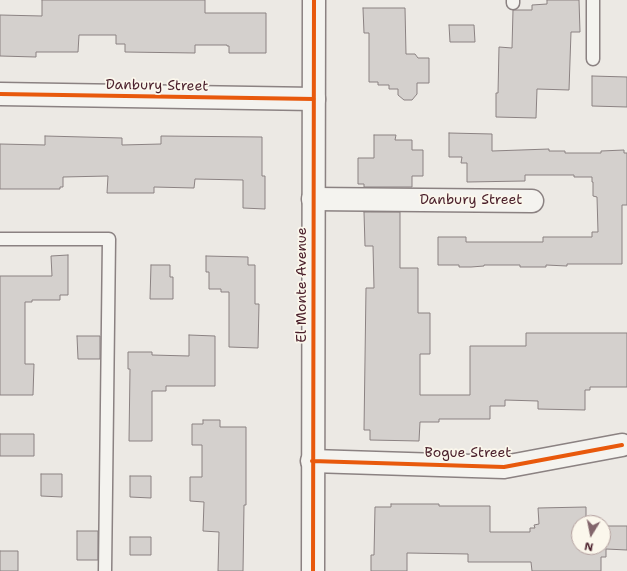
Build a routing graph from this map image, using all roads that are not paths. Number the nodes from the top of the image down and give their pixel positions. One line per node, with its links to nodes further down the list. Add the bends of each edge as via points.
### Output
1 (314, 0): 5 (street, El Monte Avenue)
2 (593, 0): 3 (lane)
3 (593, 59)
4 (0, 94): 5 (street, Danbury Street)
5 (314, 99): 6 (street, El Monte Avenue)
6 (313, 199): 7 (street, Danbury Street); 10 (street, El Monte Avenue)
7 (532, 201)
8 (0, 239): 11 (lane, via 108,239)
9 (622, 445): 10 (street, Bogue Street, via 504,467)
10 (312, 462): 12 (street, El Monte Avenue)
11 (105, 571)
12 (313, 571)

